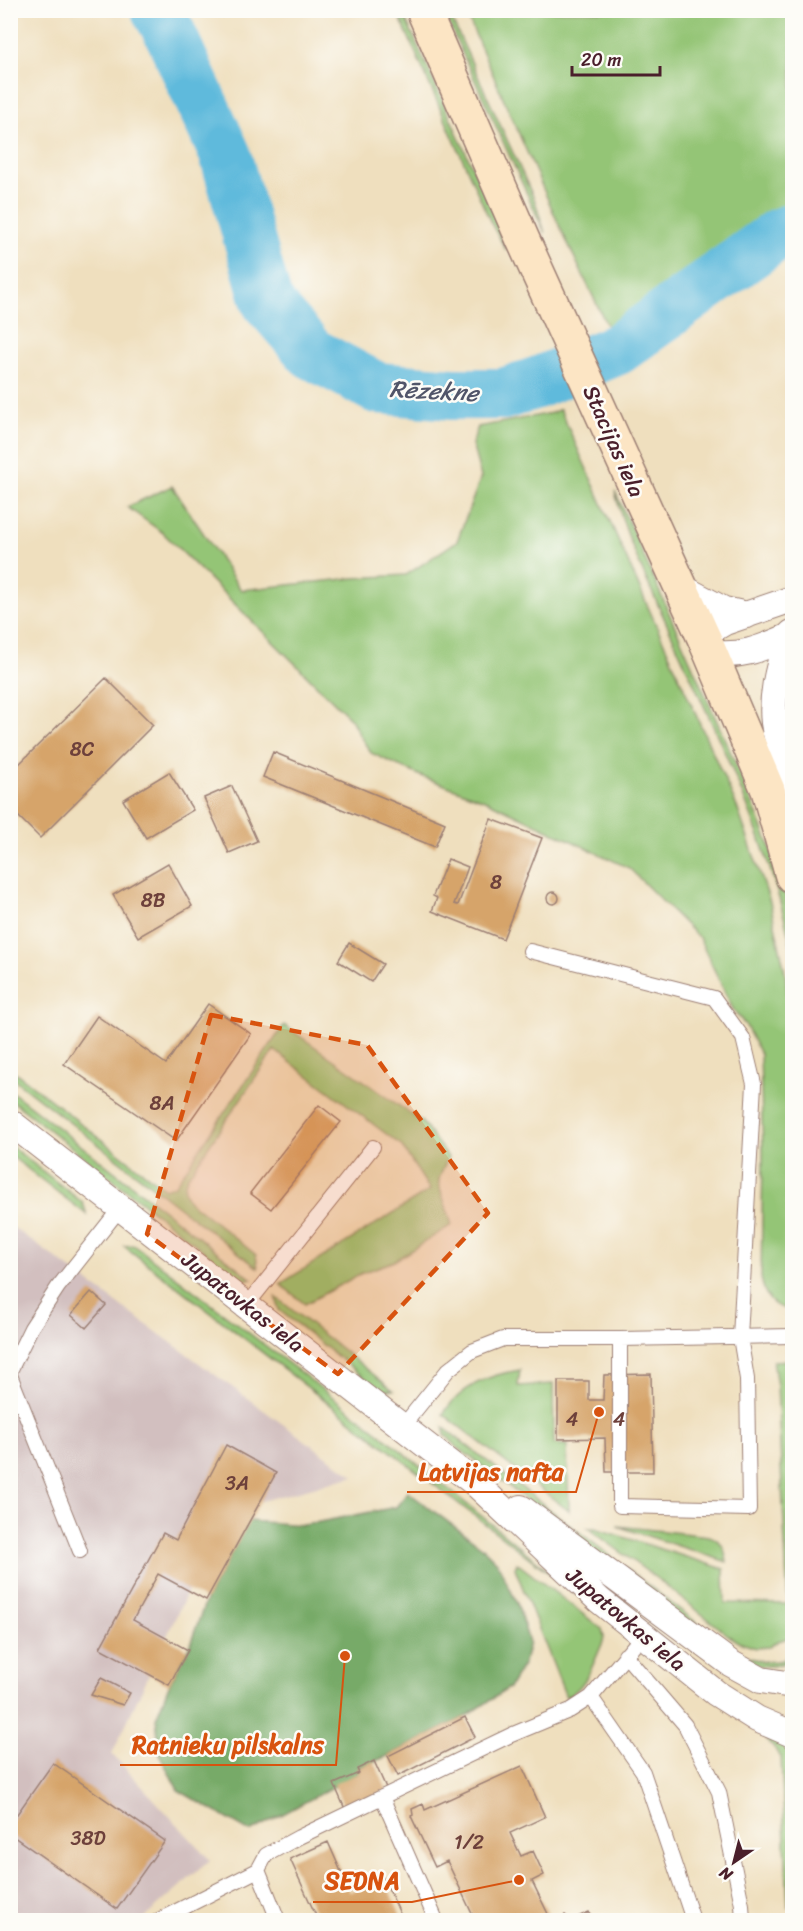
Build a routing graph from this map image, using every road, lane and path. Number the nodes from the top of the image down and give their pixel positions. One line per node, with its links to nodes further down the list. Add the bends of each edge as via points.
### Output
1 (423, 10): 2 (main road, Stacijas iela)
2 (681, 587): 4 (street, via 724,610); 6 (main road, Stacijas iela)
3 (792, 598): 4 (street)
4 (747, 615): 6 (street, via 712,629)
5 (790, 635): 6 (street, via 734,655); 7 (street, via 778,666 775,731)
6 (707, 646): 8 (main road, Stacijas iela, via 768,790)
7 (792, 781)
8 (792, 876)
9 (530, 951): 15 (lane, via 714,998 742,1038 754,1084)
10 (10, 1122): 12 (street, Jupatovkas iela)
11 (373, 1147): 13 (lane)
12 (121, 1207): 13 (street, Jupatovkas iela); 17 (lane, via 58,1287 31,1328)
13 (247, 1305): 18 (street, Jupatovkas iela)
14 (792, 1336): 15 (lane)
15 (740, 1337): 16 (lane); 16 (lane, via 747,1379 748,1509 620,1506)
16 (620, 1339): 18 (lane, via 502,1339 472,1351 448,1370)
17 (10, 1373): 20 (lane)
18 (403, 1426): 19 (street, Jupatovkas iela)
19 (476, 1484): 21 (street, Jupatovkas iela, via 599,1600); 23 (street, Jupatovkas iela, via 503,1495 730,1663)
20 (80, 1551)
21 (643, 1635): 22 (lane); 23 (street, via 649,1627 661,1629 731,1674); 26 (street, Jupatovkas iela, via 716,1694 757,1719)
22 (624, 1655): 25 (lane); 33 (lane, via 685,1725 719,1792)
23 (761, 1680): 24 (street, Jupatovkas iela)
24 (792, 1685)
25 (591, 1697): 27 (lane, via 571,1710); 32 (lane, via 643,1772)
26 (792, 1734)
27 (382, 1797): 28 (lane, via 266,1855); 31 (lane)
28 (258, 1870): 29 (lane); 30 (lane)
29 (159, 1920)
30 (278, 1920)
31 (436, 1920)
32 (693, 1920)
33 (743, 1920)

